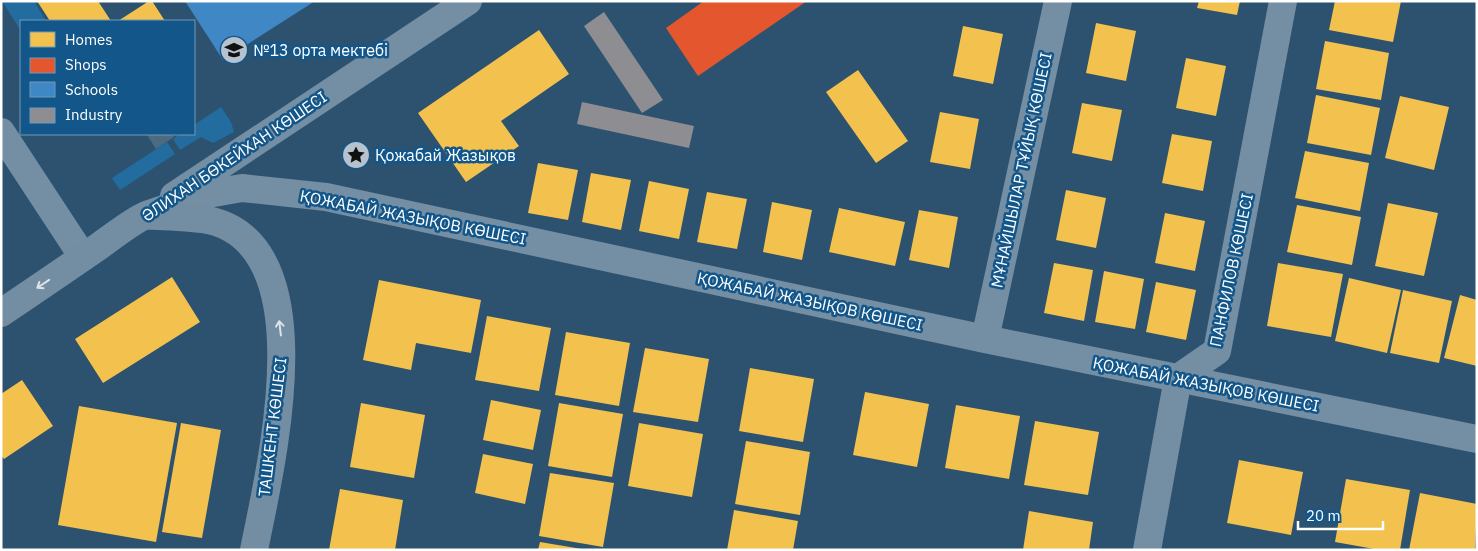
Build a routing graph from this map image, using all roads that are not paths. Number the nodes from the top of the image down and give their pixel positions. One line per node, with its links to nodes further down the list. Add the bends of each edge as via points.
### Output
1 (468, 1): 5 (street, ӘЛИХАН БӨКЕЙХАН КӨШЕСІ)
2 (1058, 1): 8 (street, МҰНАЙШЫЛАР ТҰЙЫҚ КӨШЕСІ)
3 (1284, 1): 9 (street, ПАНФИЛОВ КӨШЕСІ, via 1217,351)
4 (1, 132): 6 (street)
5 (144, 216): 6 (main road, ӘЛИХАН БӨКЕЙХАН КӨШЕСІ); 8 (street, ҚОЖАБАЙ ЖАЗЫҚОВ КӨШЕСІ, via 208,194 242,188 326,197); 11 (main road, ТАШКЕНТ КӨШЕСІ, one-way to 5, via 272,454 281,379 282,339 273,285 259,254 236,231 211,220)
6 (83, 257): 7 (main road, ӘЛИХАН БӨКЕЙХАН КӨШЕСІ, one-way to 7)
7 (1, 312)
8 (985, 339): 9 (street, ҚОЖАБАЙ ЖАЗЫҚОВ КӨШЕСІ)
9 (1178, 378): 10 (street, ҚОЖАБАЙ ЖАЗЫҚОВ КӨШЕСІ); 12 (street)
10 (1477, 439)
11 (254, 550)
12 (1147, 550)

